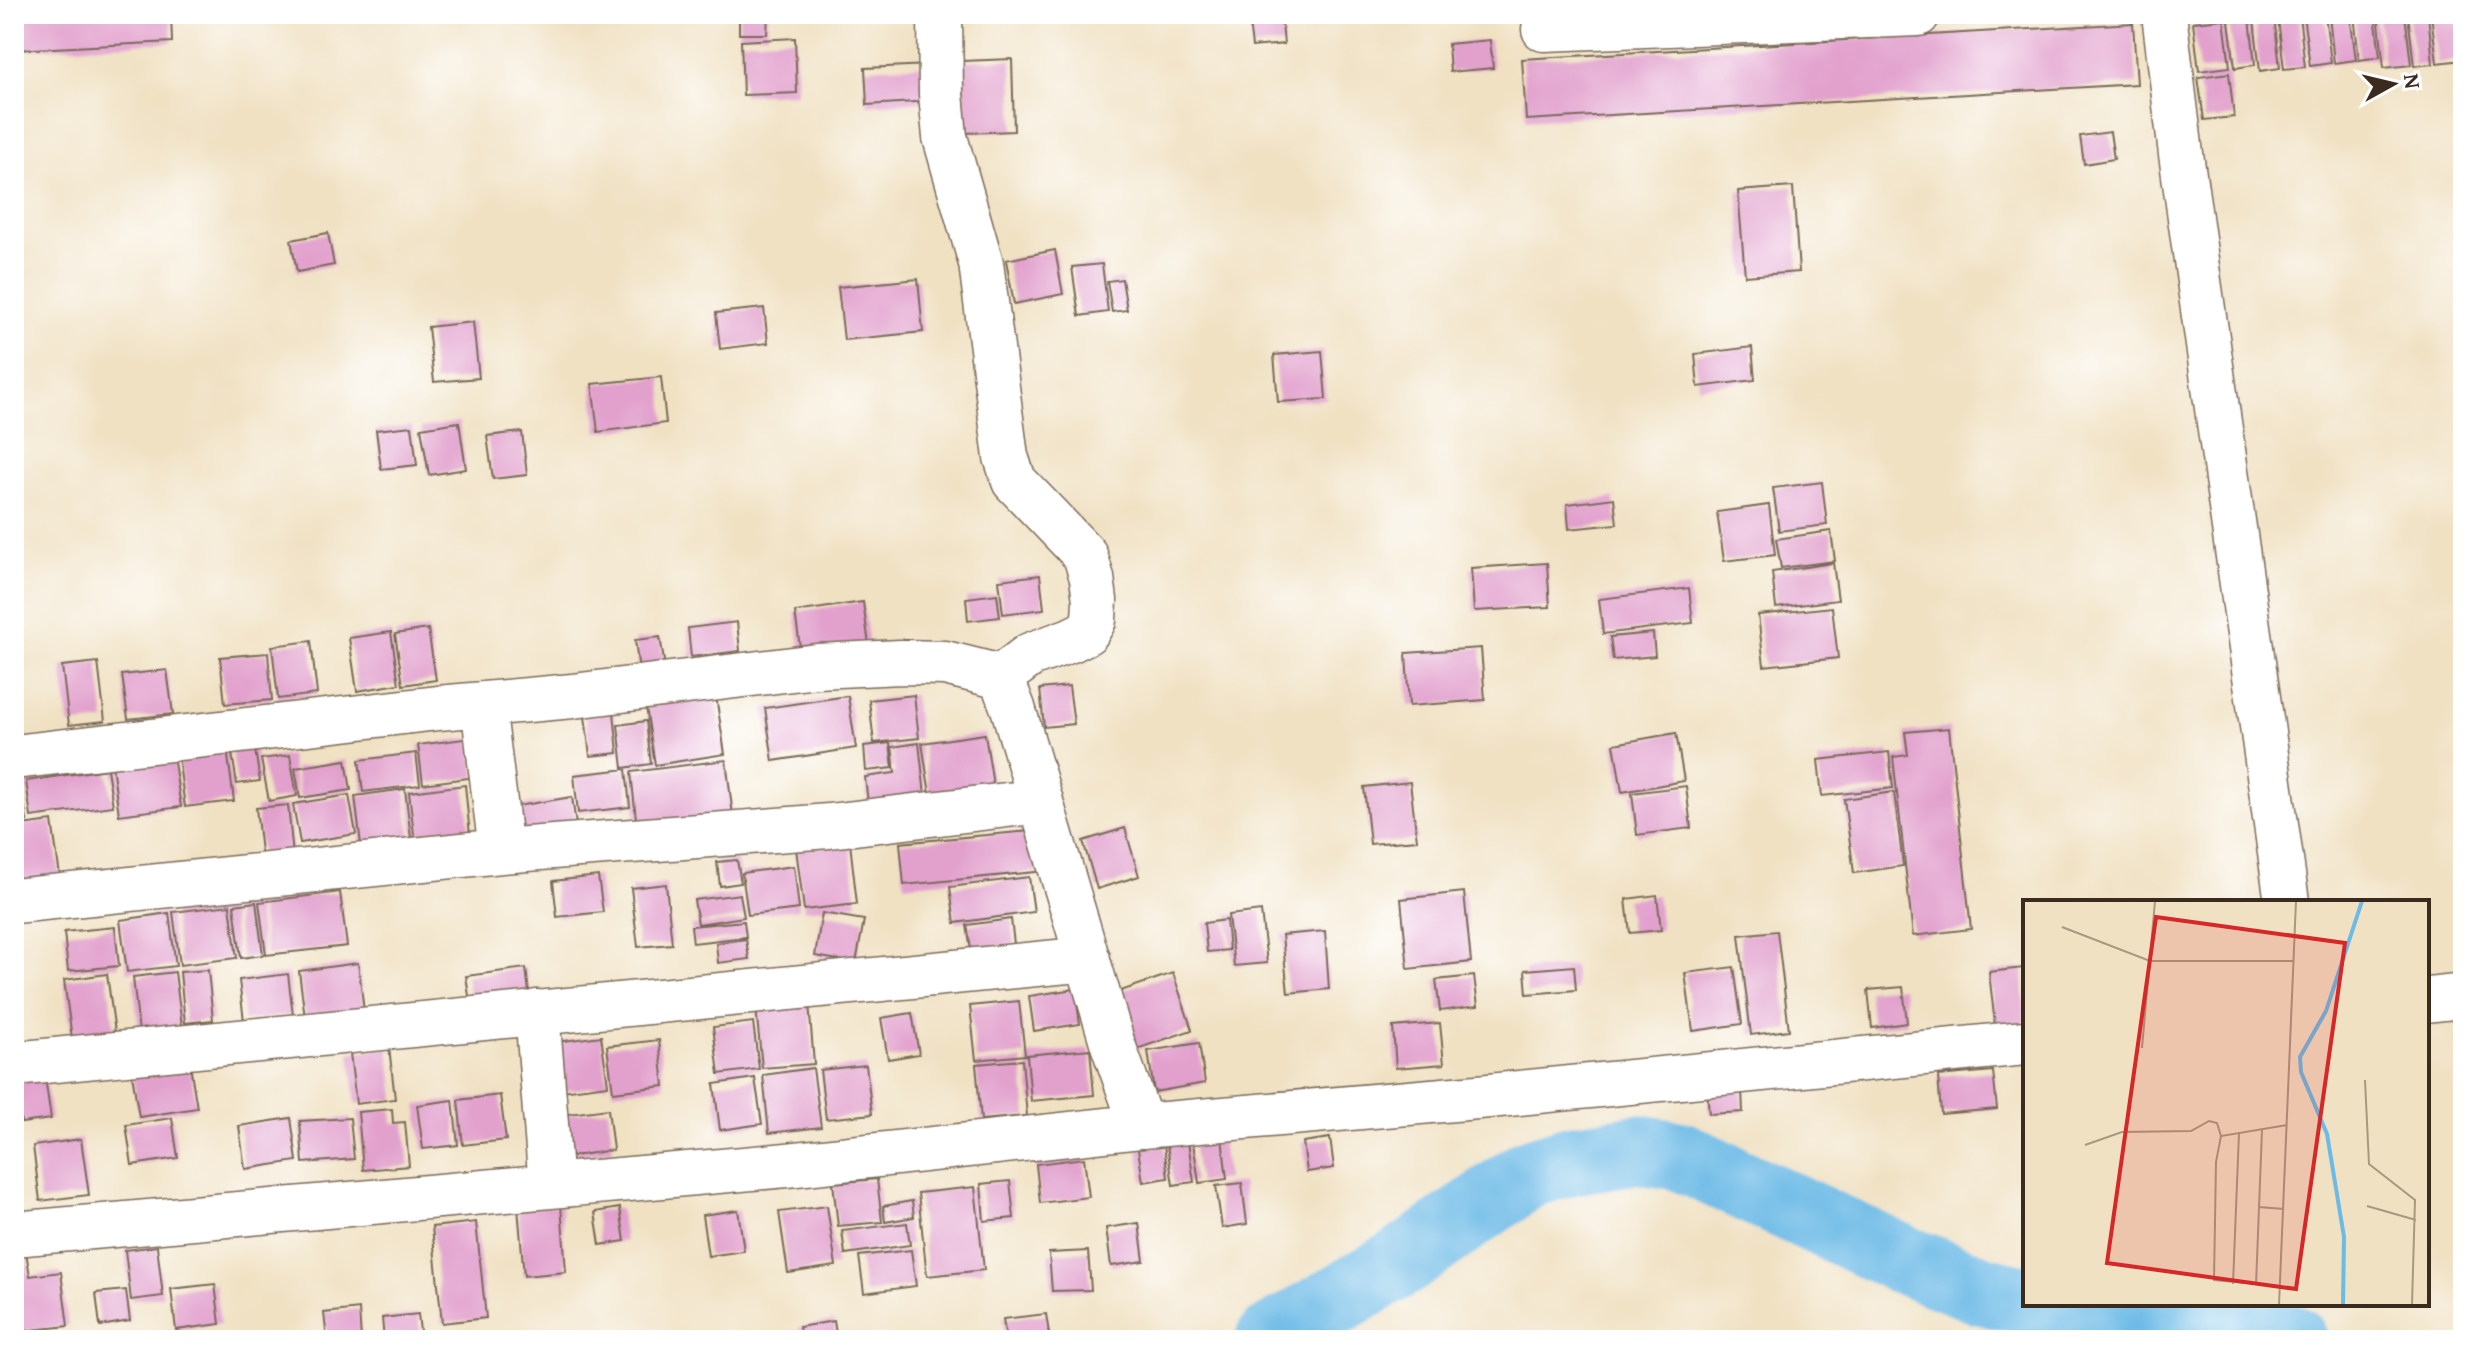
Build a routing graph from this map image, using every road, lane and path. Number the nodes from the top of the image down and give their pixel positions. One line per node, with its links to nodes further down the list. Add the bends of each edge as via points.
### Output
1 (940, 14): 5 (street, via 945,137 981,263 1006,457 1014,481 1085,555 1095,600 1087,632 1030,655)
2 (1918, 14): 4 (street)
3 (2164, 14): 10 (street)
4 (1544, 29)
5 (1001, 677): 6 (street, via 945,663 831,665); 8 (street)
6 (483, 704): 7 (street); 9 (street)
7 (14, 757)
8 (1041, 801): 9 (street, via 829,826); 12 (street)
9 (501, 851): 11 (street)
10 (2287, 900)
11 (14, 901)
12 (1088, 959): 15 (street); 18 (street)
13 (2463, 996): 14 (street)
14 (2429, 1000)
15 (537, 1012): 17 (street); 19 (street)
16 (2023, 1043): 18 (street)
17 (14, 1064)
18 (1142, 1126): 19 (street)
19 (551, 1186): 20 (street)
20 (14, 1234)

